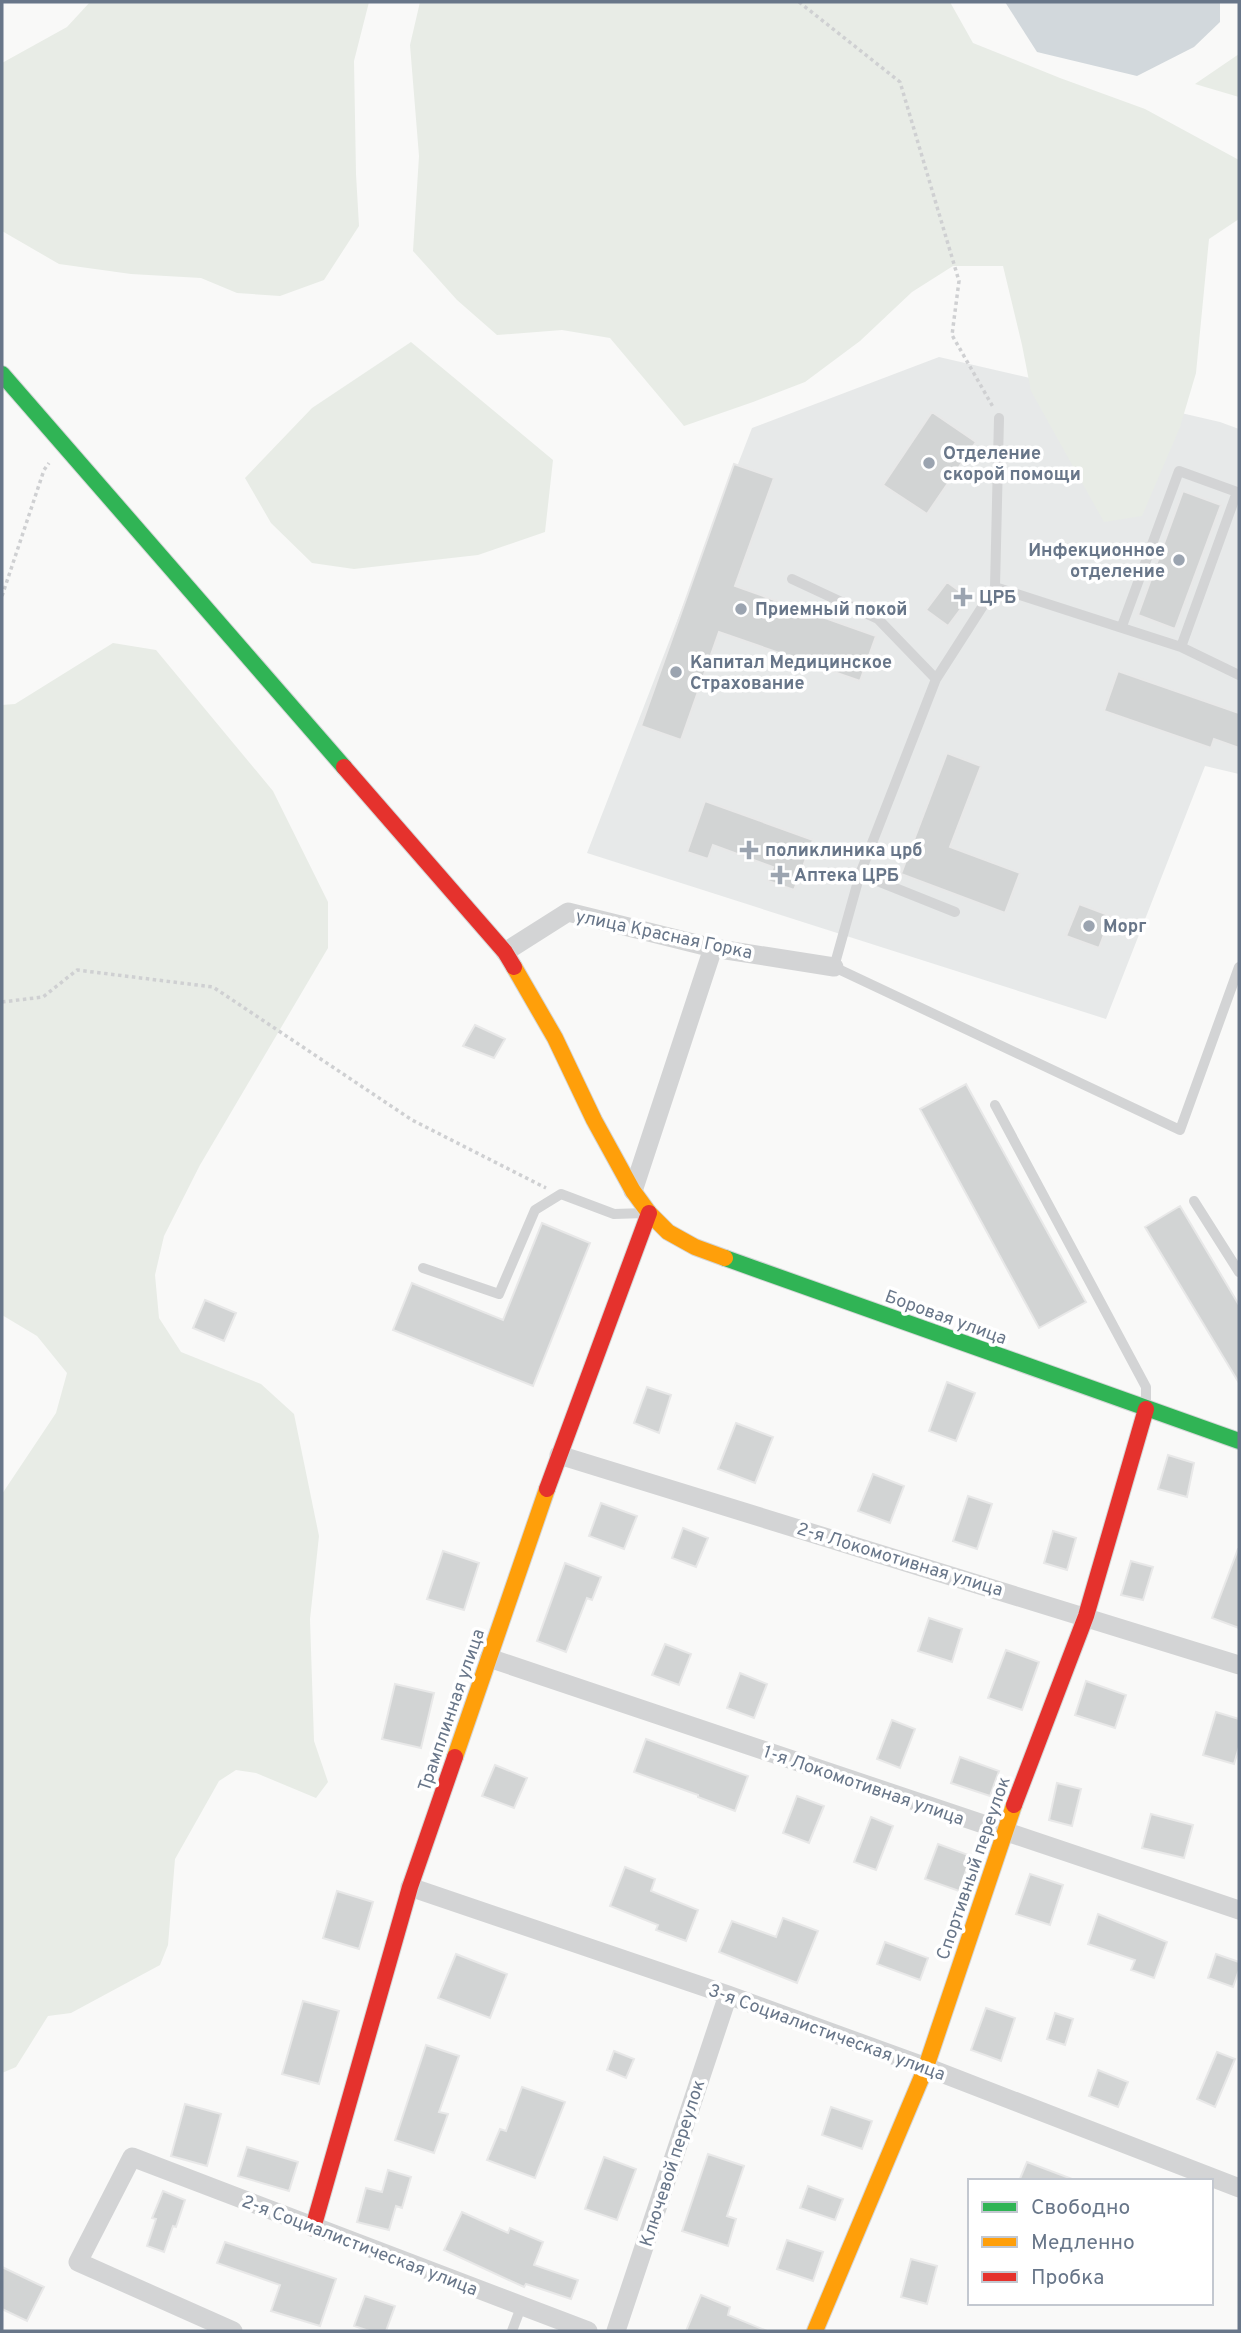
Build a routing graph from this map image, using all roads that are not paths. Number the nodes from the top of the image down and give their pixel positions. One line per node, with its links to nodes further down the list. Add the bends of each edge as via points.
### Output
1 (2, 373): 12 (street, Боровая улица)
2 (999, 418): 4 (lane)
3 (792, 579): 8 (lane, via 878,619)
4 (995, 587): 5 (lane); 8 (lane)
5 (1122, 626): 6 (lane); 6 (lane, via 1179,471 1191,475 1237,492)
6 (1181, 647): 7 (lane)
7 (1239, 675)
8 (936, 679): 9 (lane)
9 (860, 874): 10 (lane); 13 (lane)
10 (955, 912)
11 (713, 948): 12 (street, улица Красная Горка, via 568,912); 13 (street, улица Красная Горка); 16 (street)
12 (505, 952): 16 (street, Боровая улица)
13 (834, 967): 14 (lane, via 1180,1130)
14 (1239, 967)
15 (995, 1105): 21 (lane, via 1146,1387)
16 (633, 1191): 18 (street, Боровая улица)
17 (1194, 1200): 20 (lane)
18 (649, 1213): 19 (lane, via 614,1214 561,1194 535,1210 499,1294); 21 (street, Боровая улица, via 668,1232 695,1247); 23 (street, Трамплинная улица)
19 (423, 1268)
20 (1239, 1272)
21 (1146, 1409): 22 (street, Боровая улица); 24 (street, Спортивный переулок)
22 (1239, 1441)
23 (559, 1455): 24 (street, 2-я Локомотивная улица); 25 (street, Трамплинная улица)
24 (1086, 1616): 26 (street, 2-я Локомотивная улица); 27 (street, Спортивный переулок)
25 (489, 1658): 27 (street, 1-я Локомотивная улица); 28 (street, Трамплинная улица)
26 (1239, 1665)
27 (1004, 1832): 29 (street, 1-я Локомотивная улица); 31 (street, Спортивный переулок)
28 (410, 1887): 30 (street, 3-я Социалистическая улица); 33 (street, Трамплинная улица)
29 (1239, 1910)
30 (728, 1995): 31 (street, 3-я Социалистическая улица); 38 (street, Ключевой переулок)
31 (926, 2067): 32 (street, 3-я Социалистическая улица); 39 (street, Спортивный переулок)
32 (1239, 2188)
33 (313, 2228): 34 (street, 2-я Социалистическая улица); 35 (street, 2-я Социалистическая улица, via 132,2157 78,2262)
34 (521, 2307): 36 (lane); 37 (street, 2-я Социалистическая улица)
35 (233, 2331)
36 (512, 2331)
37 (588, 2331)
38 (616, 2331)
39 (815, 2331)

